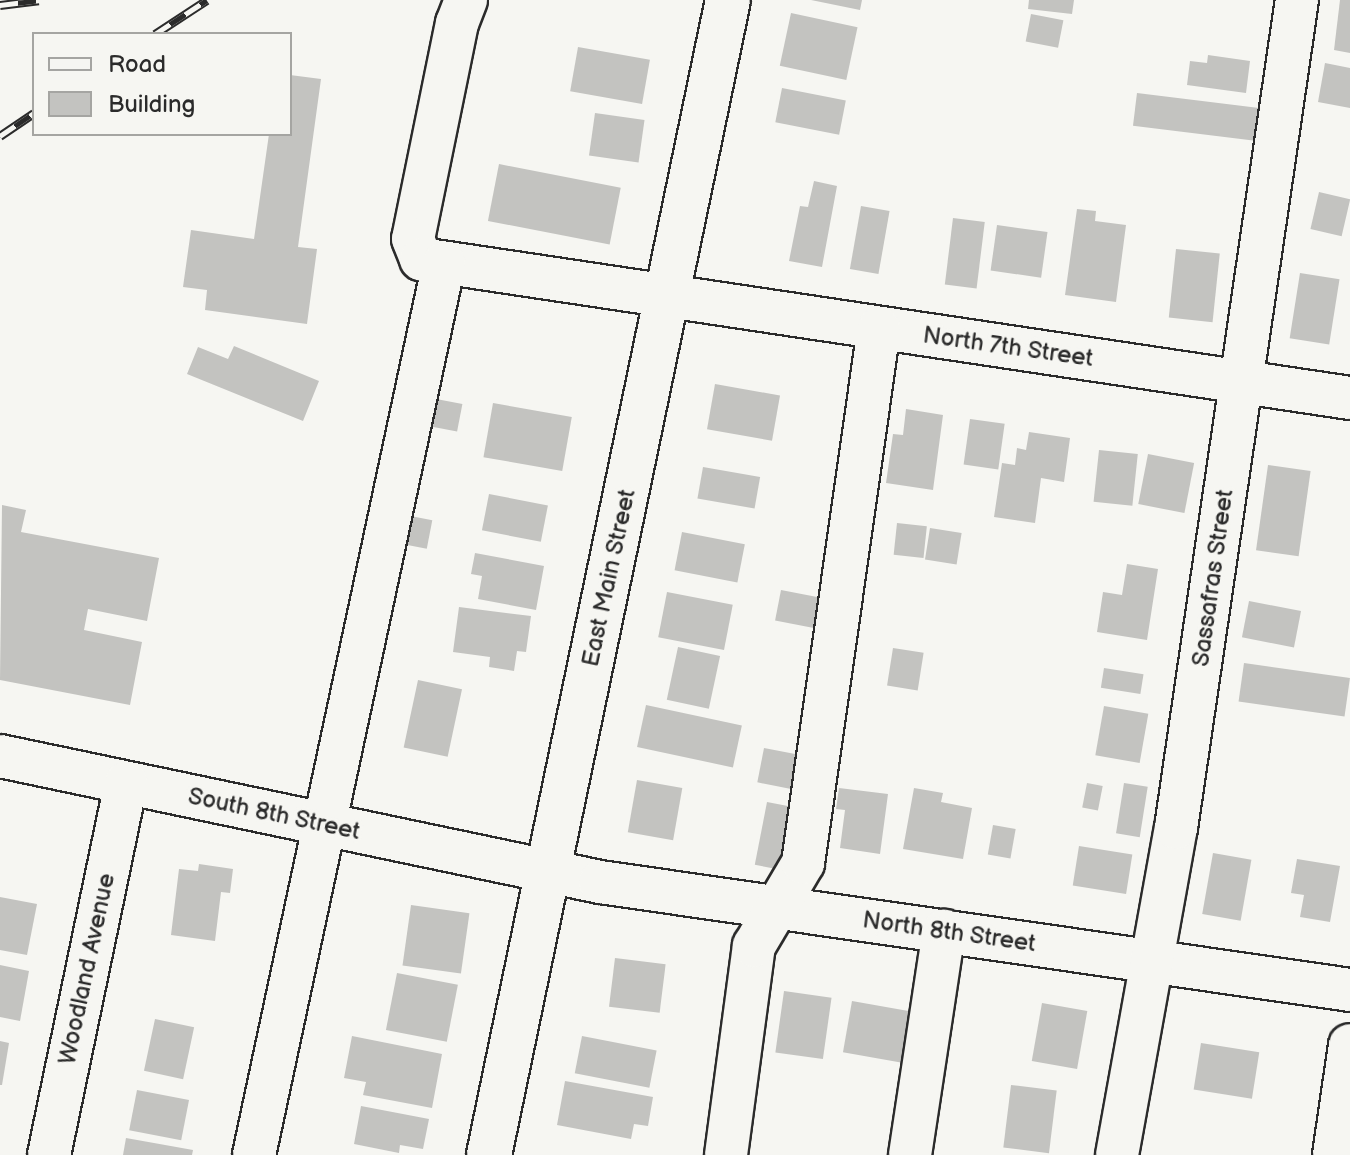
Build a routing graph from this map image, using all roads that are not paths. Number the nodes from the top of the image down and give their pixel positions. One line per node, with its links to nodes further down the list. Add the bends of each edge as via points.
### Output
1 (466, 0): 4 (street, via 413,239 421,259)
2 (728, 0): 5 (highway, East Main Street)
3 (1297, 0): 7 (street, Sassafras Street)
4 (444, 263): 5 (street, North 7th Street); 11 (street)
5 (667, 297): 6 (street, North 7th Street); 12 (highway, East Main Street)
6 (879, 328): 7 (street, North 7th Street); 13 (street, via 803,863)
7 (1241, 382): 8 (street, North 7th Street); 15 (street, Sassafras Street)
8 (1350, 398)
9 (0, 756): 10 (street, South 8th Street)
10 (126, 783): 11 (street, South 8th Street); 18 (street, Woodland Avenue)
11 (322, 824): 12 (street, South 8th Street); 19 (street)
12 (548, 871): 13 (street, North 8th Street); 20 (highway, East Main Street)
13 (777, 907): 14 (street, North 8th Street); 21 (street, via 754,946)
14 (944, 931): 15 (street, North 8th Street); 22 (street)
15 (1152, 961): 16 (street, North 8th Street); 23 (street, Sassafras Street)
16 (1350, 990)
17 (1350, 1045): 24 (street)
18 (49, 1155)
19 (254, 1155)
20 (489, 1155)
21 (726, 1155)
22 (910, 1155)
23 (1117, 1155)
24 (1334, 1155)

